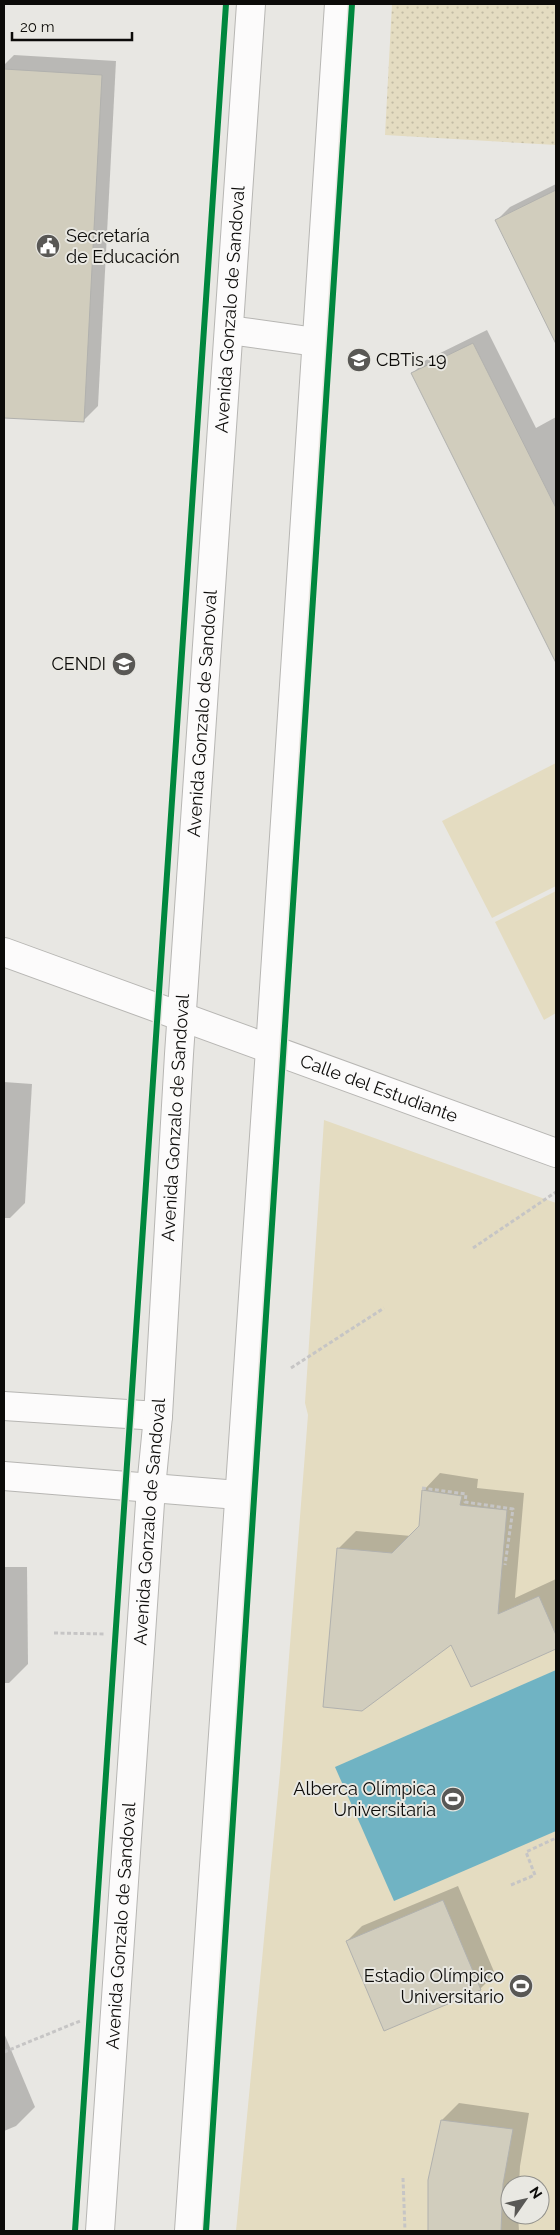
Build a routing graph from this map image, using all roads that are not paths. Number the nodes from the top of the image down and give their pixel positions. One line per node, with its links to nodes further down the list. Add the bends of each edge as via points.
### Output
1 (251, 4): 3 (main road, Avenida Gonzalo de Sandoval)
2 (339, 4): 4 (main road)
3 (229, 330): 4 (main road); 6 (main road, Avenida Gonzalo de Sandoval)
4 (316, 342): 7 (main road)
5 (4, 952): 6 (main road, Calle del Estudiante)
6 (182, 1017): 7 (main road, Calle del Estudiante); 10 (main road, Avenida Gonzalo de Sandoval)
7 (270, 1049): 8 (main road, Calle del Estudiante); 13 (main road)
8 (556, 1153)
9 (4, 1406): 10 (main road)
10 (158, 1416): 12 (main road, Avenida Gonzalo de Sandoval)
11 (4, 1476): 12 (main road)
12 (151, 1488): 13 (main road); 14 (main road, Avenida Gonzalo de Sandoval)
13 (238, 1494): 15 (main road)
14 (100, 2231)
15 (189, 2231)

